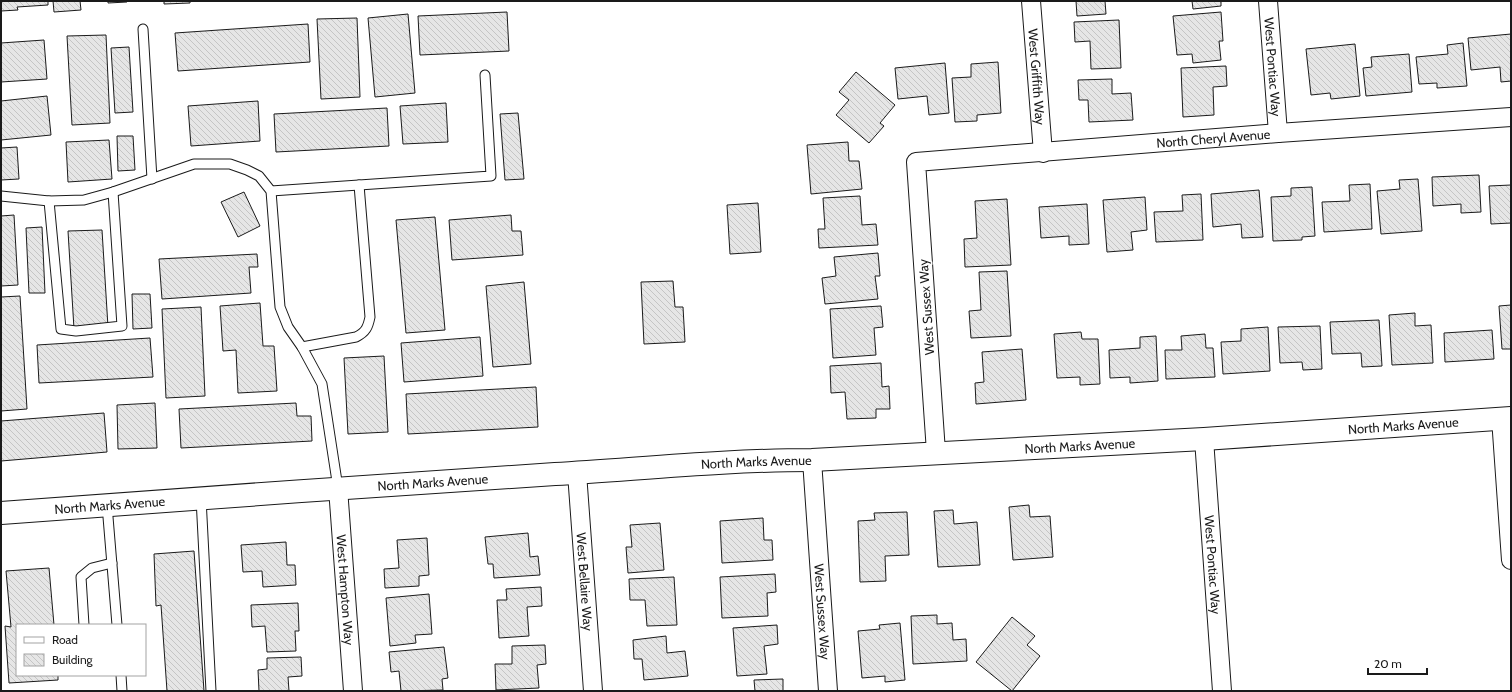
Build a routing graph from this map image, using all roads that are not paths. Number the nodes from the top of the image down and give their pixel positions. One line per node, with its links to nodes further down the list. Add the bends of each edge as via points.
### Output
1 (1031, 1): 7 (street, West Griffith Way)
2 (1268, 1): 6 (street, West Pontiac Way)
3 (143, 29): 9 (lane)
4 (485, 75): 10 (lane, via 491,176)
5 (1511, 117): 6 (street, North Cheryl Avenue)
6 (1278, 133): 7 (street, North Cheryl Avenue)
7 (1043, 152): 8 (street, North Cheryl Avenue)
8 (916, 162): 18 (street, West Sussex Way)
9 (152, 179): 11 (lane); 12 (lane, via 194,164 230,164 259,176)
10 (359, 185): 12 (lane); 15 (lane, via 370,316 368,327 364,333 356,337)
11 (113, 192): 14 (lane, via 84,200); 14 (lane, via 122,326 76,331 61,329)
12 (271, 192): 15 (lane, via 280,307 288,327)
13 (1, 196): 14 (lane)
14 (49, 201)
15 (302, 347): 21 (lane, via 322,384)
16 (1506, 418): 17 (main road, North Marks Avenue); 25 (street)
17 (1204, 439): 18 (main road, North Marks Avenue); 30 (street, West Pontiac Way)
18 (936, 452): 19 (main road, North Marks Avenue)
19 (812, 460): 20 (main road, North Marks Avenue, via 760,460); 35 (street, West Sussex Way)
20 (577, 473): 21 (main road, North Marks Avenue); 34 (street, West Bellaire Way)
21 (338, 488): 22 (main road, North Marks Avenue); 33 (street, West Hampton Way)
22 (201, 498): 23 (main road, North Marks Avenue); 32 (lane)
23 (107, 505): 24 (main road, North Marks Avenue); 26 (lane)
24 (1, 514)
25 (1511, 560)
26 (112, 564): 27 (lane, via 92,568 81,577); 28 (lane)
27 (84, 624)
28 (117, 624)
29 (121, 676): 31 (lane)
30 (1223, 690)
31 (122, 691)
32 (212, 691)
33 (353, 691)
34 (593, 691)
35 (828, 691)

